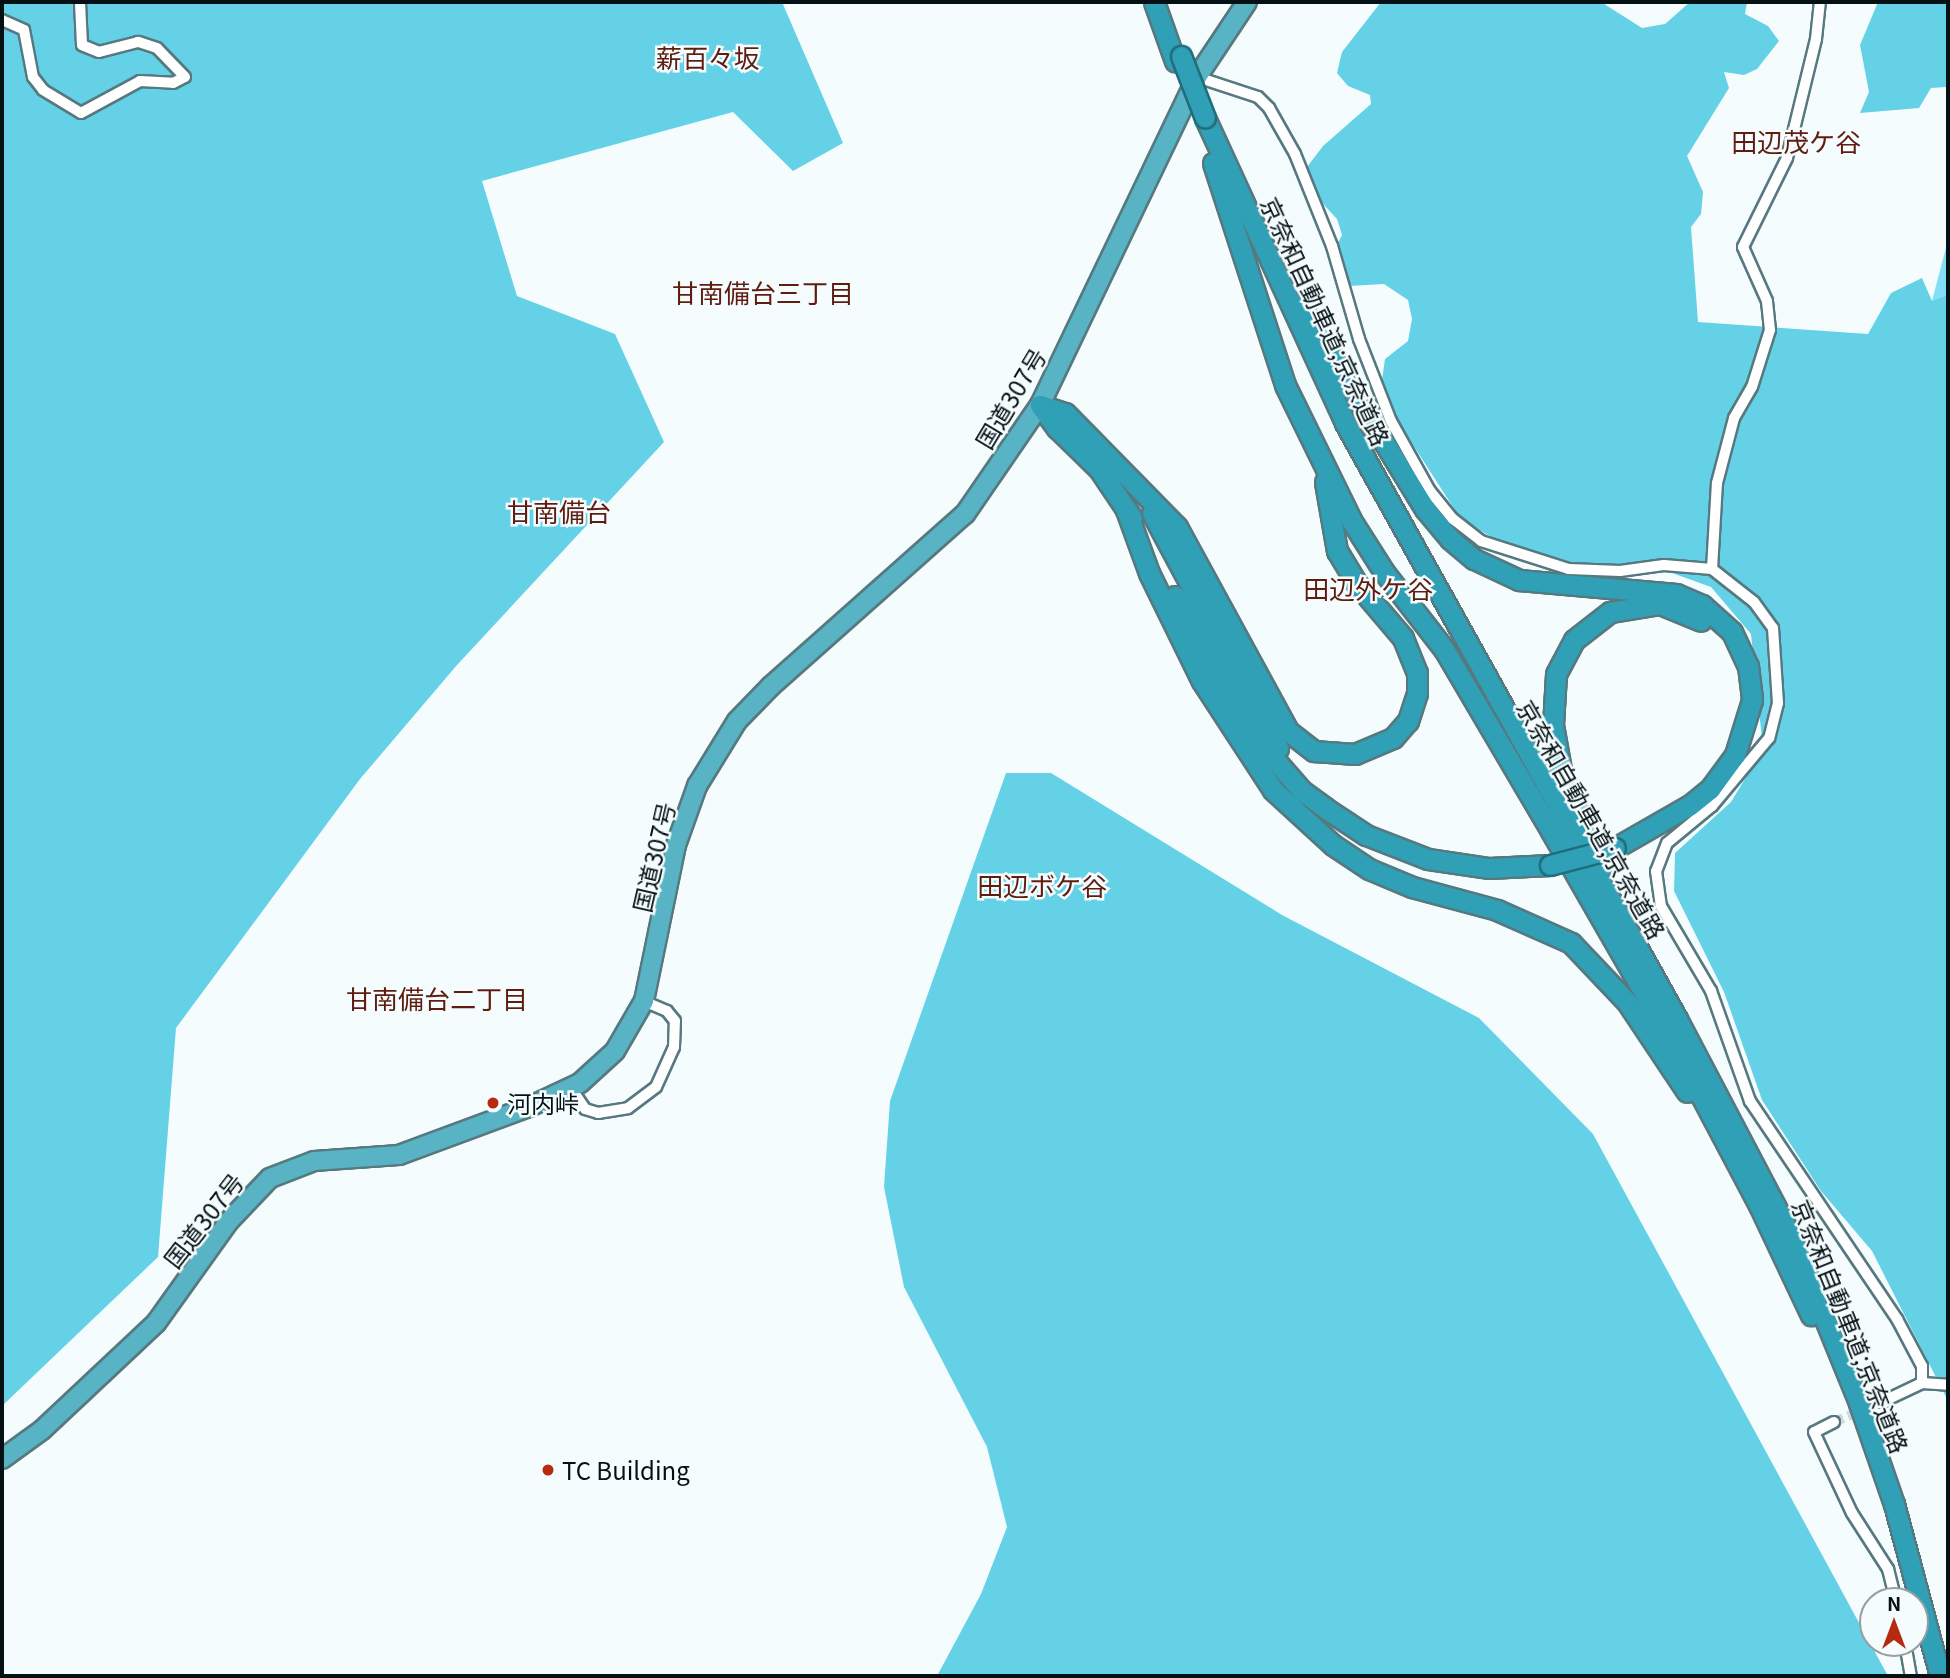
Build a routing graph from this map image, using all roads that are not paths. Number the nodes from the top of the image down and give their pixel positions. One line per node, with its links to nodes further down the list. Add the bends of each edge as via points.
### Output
1 (80, 2): 6 (street, via 82,45 99,52 138,41 157,48 185,77 173,83 140,81 81,113 43,90 33,77 24,30)
2 (1154, 2): 7 (highway, 京奈和自動車道;京奈道路)
3 (1162, 2): 7 (highway, 京奈和自動車道;京奈道路)
4 (1247, 2): 8 (highway, 国道307号)
5 (1820, 2): 15 (street, via 1816,39 1787,158 1743,247 1767,301 1770,330 1752,387 1734,418 1717,483)
6 (2, 20)
7 (1178, 58): 9 (highway, 京奈和自動車道;京奈道路)
8 (1197, 77): 11 (highway, 国道307号); 15 (street, via 1258,97 1269,108 1295,154 1332,246 1359,340 1391,421 1430,491 1453,519 1481,541 1569,569 1620,571 1664,565)
9 (1201, 120): 10 (highway, 京奈和自動車道;京奈道路); 12 (highway, 京奈和自動車道;京奈道路, via 1285,385)
10 (1221, 153): 16 (highway, via 1282,275 1357,404 1450,539 1474,559 1519,580 1676,593 1702,605 1732,632 1748,666 1752,700 1735,755 1710,789 1690,806); 20 (highway, 京奈和自動車道;京奈道路, via 1309,353 1351,434)
11 (1040, 405): 13 (highway, via 1065,413); 14 (highway, via 1099,469); 18 (highway, 国道307号, via 965,514 809,650 737,720 684,815)
12 (1322, 461): 13 (highway, via 1337,551 1357,584 1403,638 1417,673 1417,693 1408,721 1393,738 1355,754 1314,751 1288,731 1177,527); 21 (highway, 京奈和自動車道;京奈道路, via 1366,545 1444,649 1480,708 1679,1054)
13 (1134, 486): 17 (highway, via 1230,653 1271,740 1309,781 1356,816 1418,844 1480,856)
14 (1125, 506): 17 (highway, via 1244,720 1302,790 1366,835 1413,855 1479,867); 21 (highway, via 1149,573 1202,681 1273,790 1333,845 1369,869 1412,887 1497,910 1571,943 1627,1002)
15 (1712, 569): 22 (street, via 1754,602 1773,628 1778,703 1769,738 1745,771 1667,843 1656,872 1661,906 1711,991 1750,1101 1897,1320 1922,1366)
16 (1611, 843): 17 (highway); 20 (highway, via 1698,782 1719,757 1738,715 1740,679 1727,648 1717,633 1672,607 1642,604 1611,612 1574,640 1556,674 1553,725 1569,795 1601,864 1671,988)
17 (1547, 859)
18 (644, 1002): 19 (highway, 国道307号, via 615,1051); 19 (street, via 675,1021 674,1047 656,1087 628,1108 598,1113 585,1109)
19 (571, 1088): 26 (highway, 国道307号, via 399,1155 314,1161 270,1178 229,1222 156,1323 42,1430)
20 (1763, 1180): 33 (highway, 京奈和自動車道;京奈道路, via 1859,1403 1897,1516)
21 (1759, 1205): 28 (highway, 京奈和自動車道;京奈道路, via 1849,1407)
22 (1922, 1383): 23 (street); 24 (street)
23 (1948, 1385)
24 (1882, 1402)
25 (1834, 1422): 27 (street, via 1814,1432 1852,1513 1888,1569)
26 (2, 1459)
27 (1892, 1587)
28 (1908, 1587)
29 (1908, 1657): 31 (street)
30 (1928, 1657): 32 (highway)
31 (1911, 1676)
32 (1933, 1676)
33 (1940, 1676)

